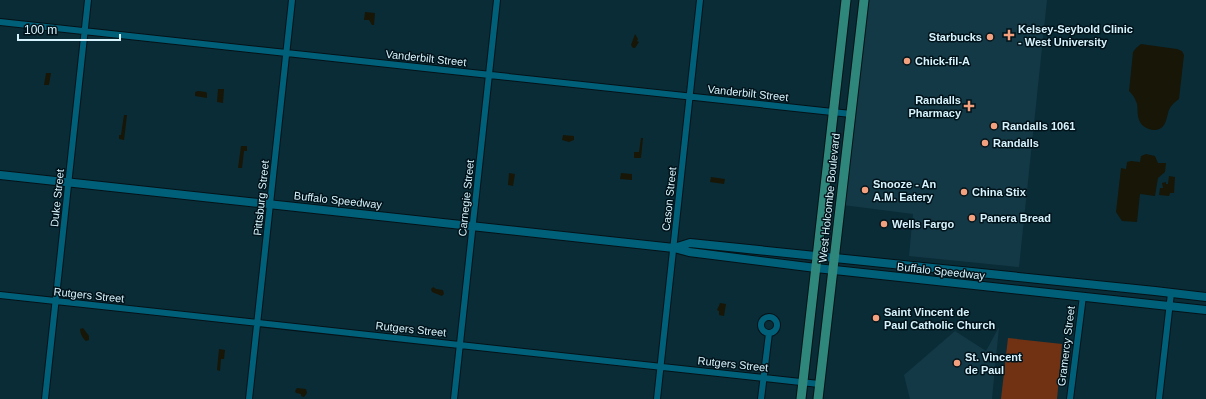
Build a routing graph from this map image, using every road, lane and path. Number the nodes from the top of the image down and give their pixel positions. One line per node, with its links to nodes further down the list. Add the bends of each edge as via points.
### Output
1 (88, 0): 8 (street, Duke Street)
2 (292, 0): 9 (street, Pittsburg Street)
3 (497, 0): 10 (street, Carnegie Street)
4 (700, 0): 11 (street, Cason Street)
5 (846, 0): 12 (main road, West Holcombe Boulevard)
6 (864, 0): 13 (main road, West Holcombe Boulevard)
7 (0, 22): 8 (street, Vanderbilt Street)
8 (85, 31): 9 (street, Vanderbilt Street); 15 (street, Duke Street)
9 (287, 53): 10 (street, Vanderbilt Street); 16 (street, Pittsburg Street)
10 (489, 75): 11 (street, Vanderbilt Street); 17 (street, Carnegie Street)
11 (690, 96): 12 (street, Vanderbilt Street); 18 (street, Cason Street)
12 (834, 112): 13 (street, Vanderbilt Street); 19 (main road, West Holcombe Boulevard)
13 (850, 114): 20 (main road, West Holcombe Boulevard)
14 (0, 175): 15 (main road, Buffalo Speedway)
15 (69, 182): 16 (main road, Buffalo Speedway); 29 (street, Duke Street)
16 (270, 204): 17 (main road, Buffalo Speedway); 32 (street, Pittsburg Street)
17 (473, 226): 18 (main road, Buffalo Speedway); 34 (street, Carnegie Street)
18 (674, 248): 19 (main road, Buffalo Speedway, via 690,243); 21 (main road, Buffalo Speedway); 35 (street, Cason Street)
19 (817, 256): 20 (main road, Buffalo Speedway); 21 (main road, West Holcombe Boulevard)
20 (834, 258): 22 (main road, West Holcombe Boulevard); 23 (main road, Buffalo Speedway)
21 (816, 268): 22 (main road, Buffalo Speedway); 37 (main road, West Holcombe Boulevard)
22 (833, 270): 24 (main road, Buffalo Speedway); 38 (main road, West Holcombe Boulevard)
23 (972, 272): 24 (main road); 25 (main road, Buffalo Speedway)
24 (962, 284): 27 (main road, Buffalo Speedway)
25 (1172, 293): 28 (main road, Buffalo Speedway); 30 (street)
26 (0, 295): 29 (street, Rutgers Street)
27 (1083, 296): 30 (main road, Buffalo Speedway); 46 (street, Gramercy Street)
28 (1206, 297)
29 (56, 301): 32 (street, Rutgers Street); 39 (street, Duke Street)
30 (1170, 306): 31 (main road, Buffalo Speedway); 47 (street)
31 (1206, 310)
32 (258, 323): 34 (street, Rutgers Street); 40 (street, Pittsburg Street)
33 (769, 333): 36 (street)
34 (460, 345): 35 (street, Rutgers Street); 41 (street, Carnegie Street)
35 (661, 366): 36 (street, Rutgers Street); 42 (street, Cason Street)
36 (764, 377): 37 (street, Rutgers Street); 43 (street)
37 (803, 382): 38 (street, Rutgers Street); 44 (main road, West Holcombe Boulevard)
38 (819, 384): 45 (main road, West Holcombe Boulevard)
39 (45, 399)
40 (249, 399)
41 (454, 399)
42 (657, 399)
43 (761, 399)
44 (801, 399)
45 (818, 399)
46 (1070, 399)
47 (1159, 399)

